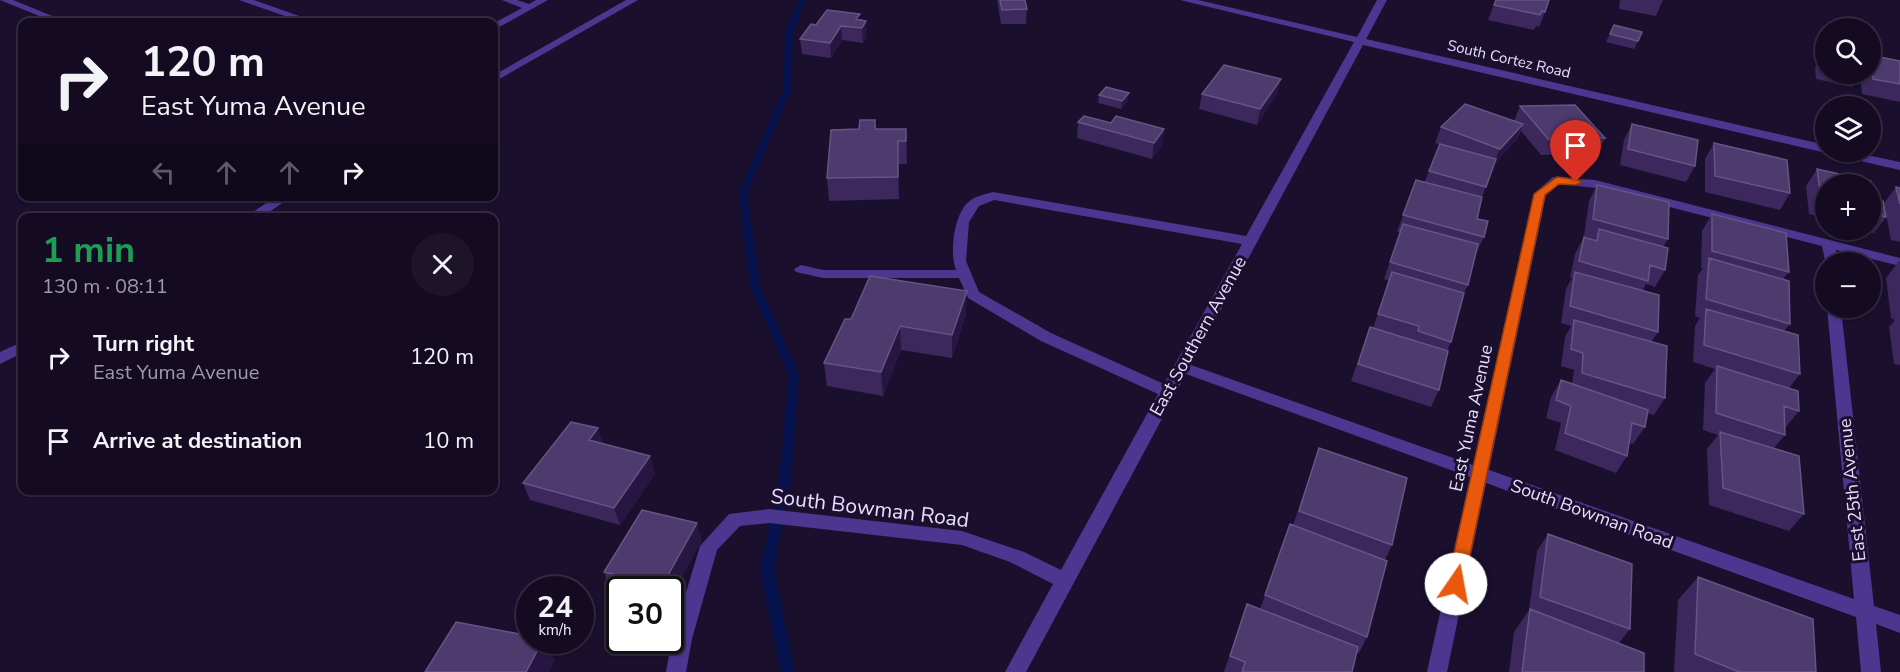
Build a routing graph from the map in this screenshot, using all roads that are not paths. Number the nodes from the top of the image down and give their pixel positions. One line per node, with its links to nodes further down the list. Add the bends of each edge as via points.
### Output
1 (4, 0): 9 (street)
2 (244, 0): 10 (street)
3 (507, 0): 8 (street)
4 (543, 0): 8 (street)
5 (633, 0): 13 (street)
6 (1185, 0): 12 (street, South Cortez Road)
7 (1382, 0): 12 (street, East Southern Avenue)
8 (530, 7): 11 (street)
9 (51, 18)
10 (299, 18)
11 (498, 25)
12 (1360, 41): 14 (street, South Cortez Road); 19 (street, East Southern Avenue)
13 (498, 77)
14 (1815, 146)
15 (1881, 162): 16 (street)
16 (1900, 166)
17 (279, 201): 18 (street)
18 (258, 213)
19 (1251, 241): 24 (street, via 993,196 974,203 962,222 959,261); 28 (street, East Southern Avenue)
20 (1828, 243): 21 (street); 22 (street); 30 (street, East Yuma Avenue, via 1595,184 1557,180 1540,194)
21 (1829, 252)
22 (1900, 262)
23 (801, 268): 24 (street, via 823,274)
24 (964, 274): 29 (street, via 973,294 998,310 1046,337)
25 (1835, 318): 32 (street, East 25th Avenue)
26 (18, 348): 27 (street)
27 (0, 359)
28 (1181, 367): 29 (street, East Southern Avenue); 30 (street, South Bowman Road)
29 (1168, 392): 31 (street, East Southern Avenue)
30 (1479, 474): 32 (street, South Bowman Road); 36 (street, East Yuma Avenue)
31 (1064, 581): 34 (street, South Bowman Road, via 1017,556 962,538 769,516 735,519 709,546); 35 (street, East Southern Avenue)
32 (1864, 611): 33 (street, South Bowman Road); 37 (street, East 25th Avenue)
33 (1900, 624)
34 (676, 672)
35 (1015, 672)
36 (1437, 672)
37 (1870, 672)

